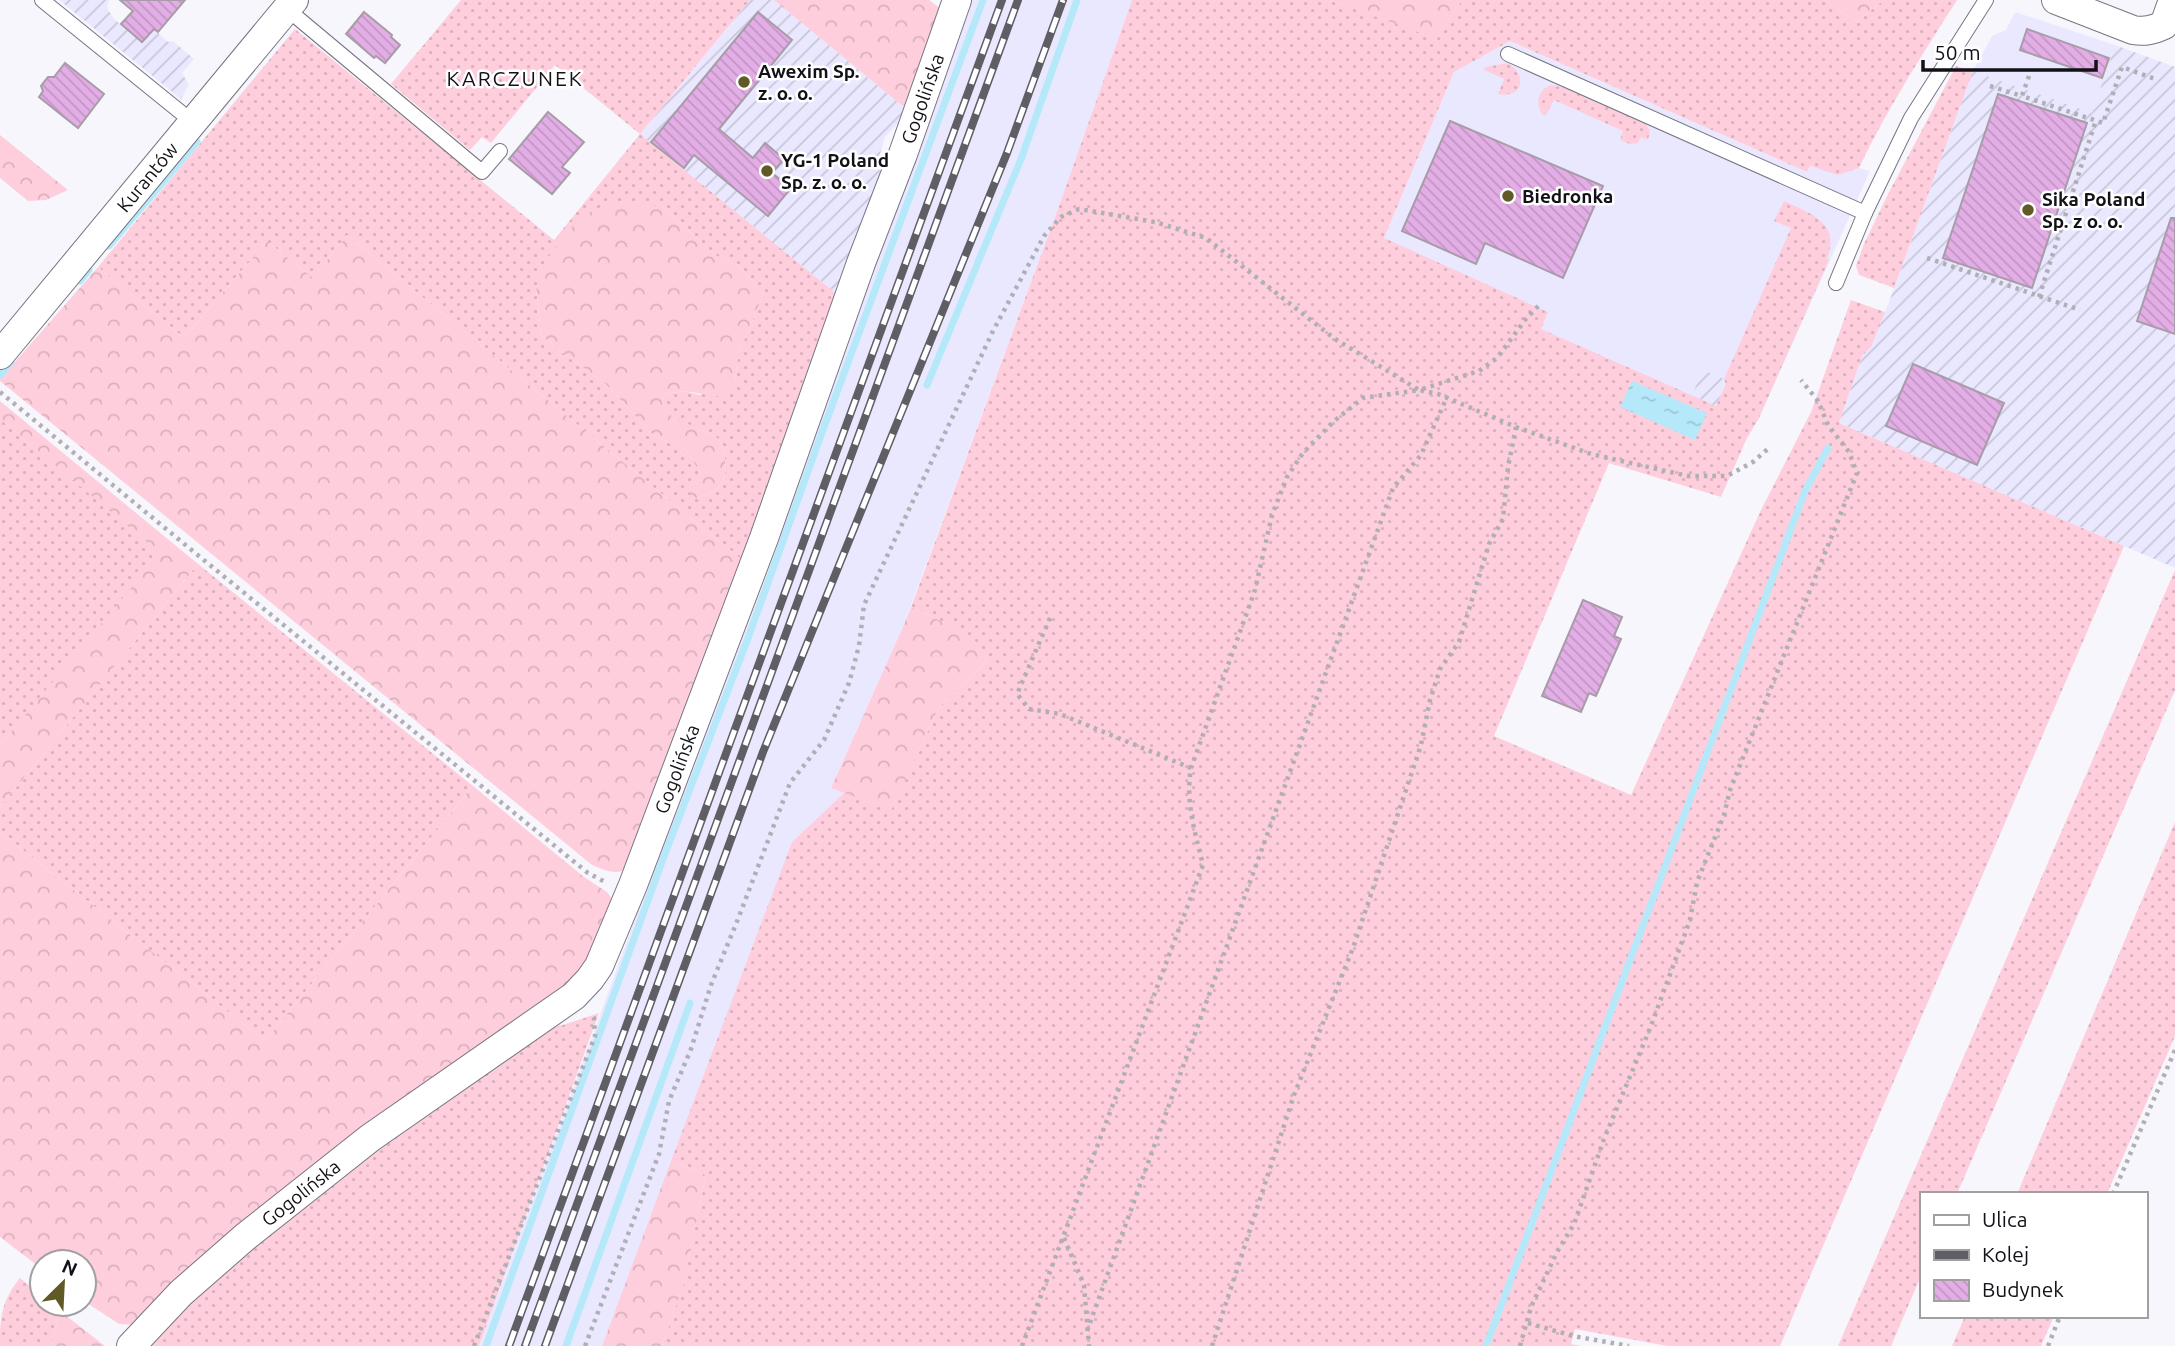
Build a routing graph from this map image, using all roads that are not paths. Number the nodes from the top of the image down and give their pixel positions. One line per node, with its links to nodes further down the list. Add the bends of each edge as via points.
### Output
1 (42, 0): 8 (lane)
2 (957, 0): 13 (street, Gogolińska, via 764,538 599,966 574,996 370,1138 244,1237)
3 (1986, 0): 10 (lane, via 1911,118)
4 (2056, 0): 5 (street, via 2142,31 2164,25)
5 (2173, 0)
6 (291, 5): 8 (street, Kurantów); 9 (lane, via 482,172)
7 (1508, 54): 10 (lane)
8 (194, 122): 12 (street, Kurantów)
9 (500, 151)
10 (1865, 213): 11 (lane)
11 (1836, 283)
12 (0, 355)
13 (131, 1346)

